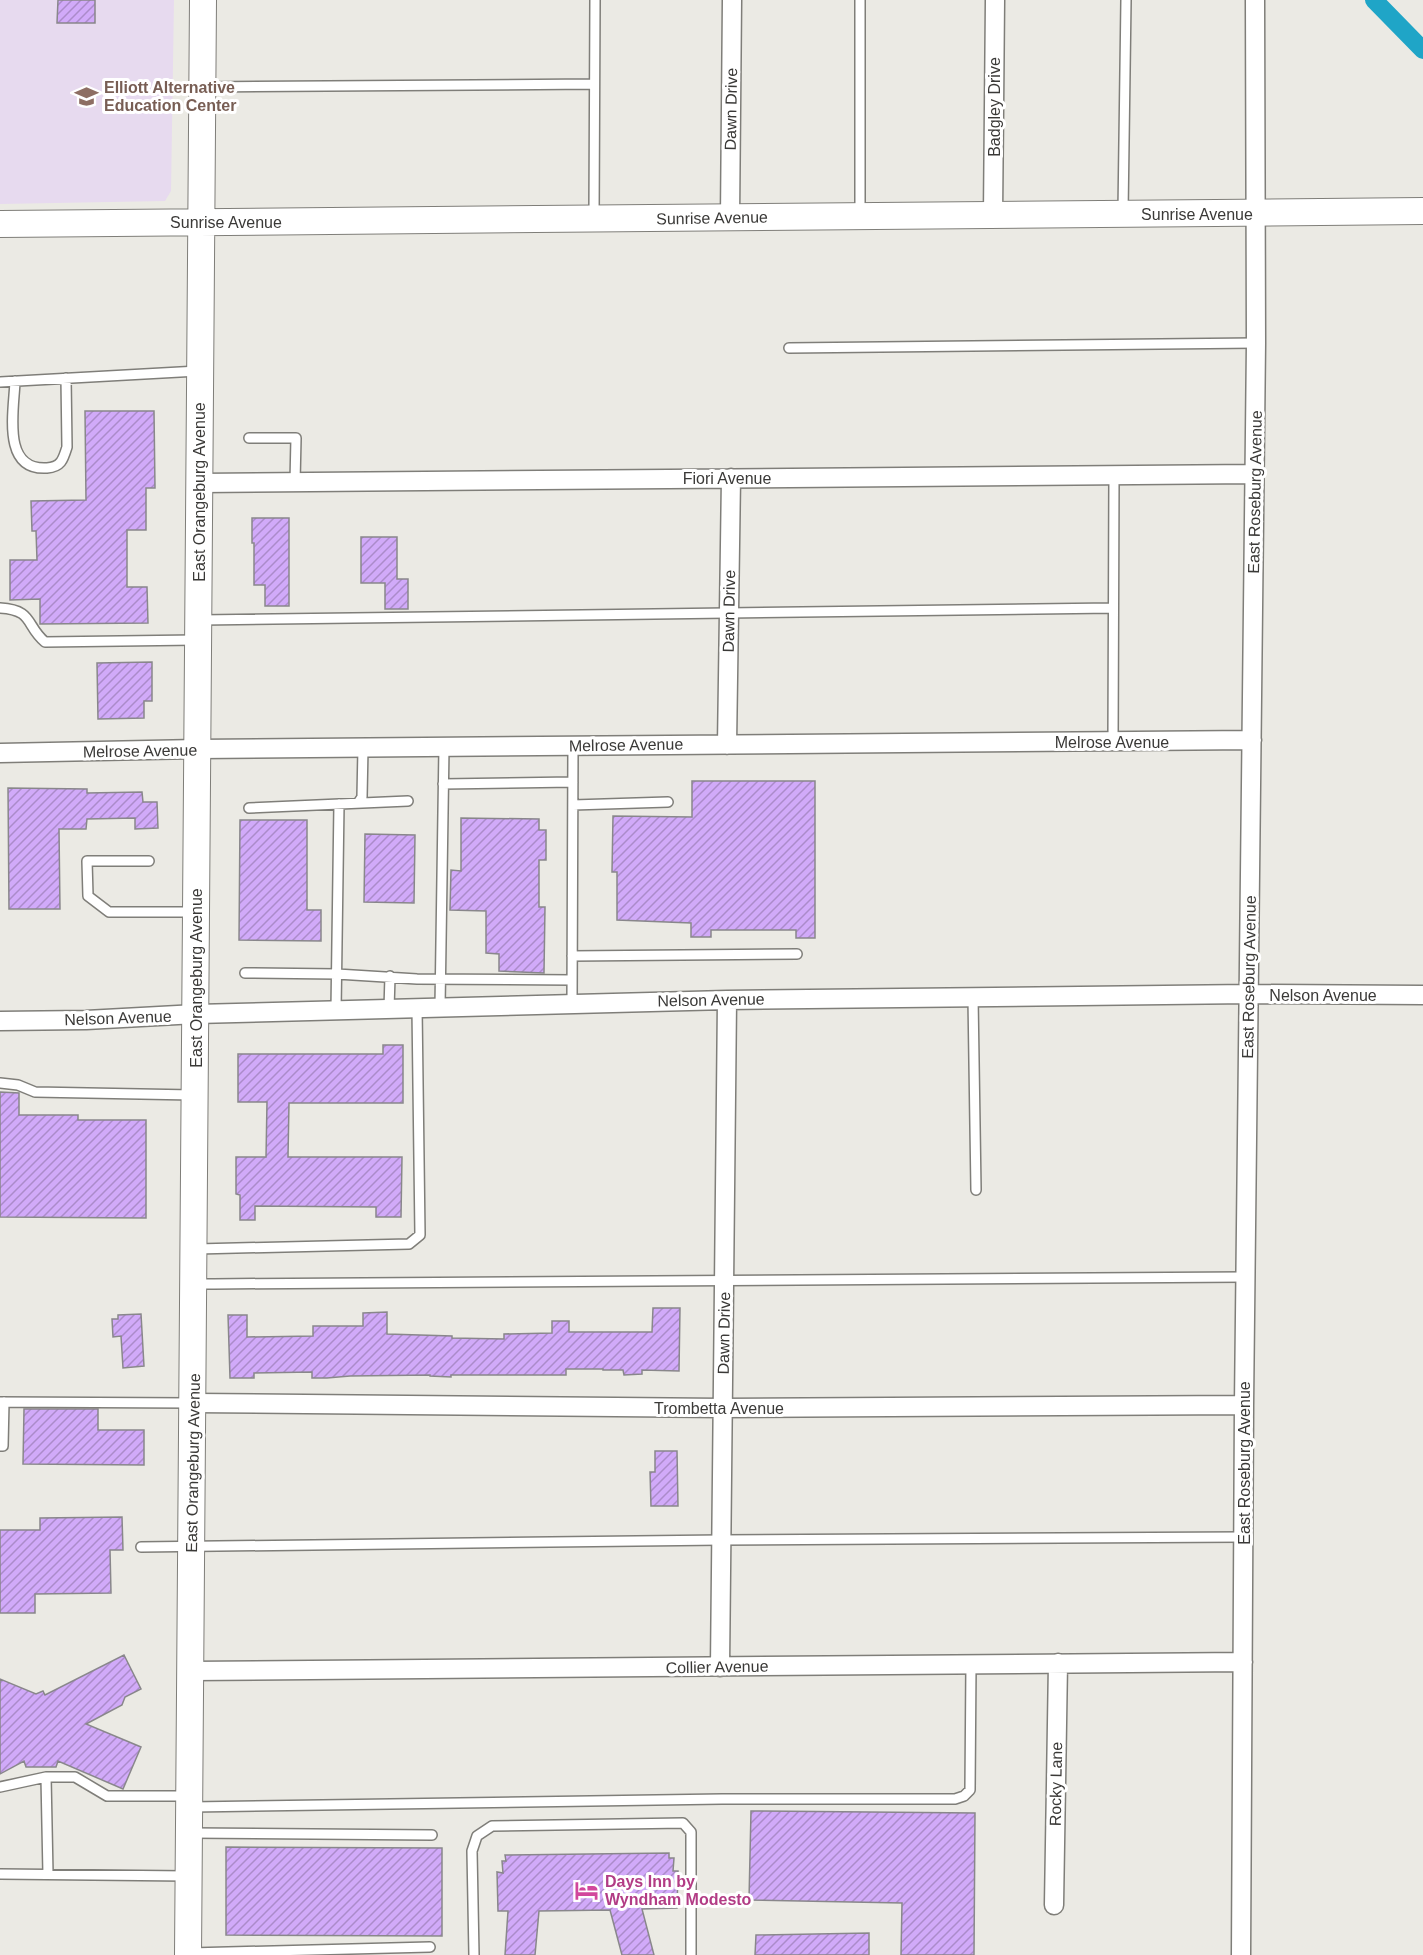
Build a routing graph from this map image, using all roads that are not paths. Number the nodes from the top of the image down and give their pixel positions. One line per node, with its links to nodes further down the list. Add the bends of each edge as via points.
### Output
1 (203, 0): 9 (street, East Orangeburg Avenue)
2 (595, 0): 8 (lane)
3 (732, 0): 15 (street, Dawn Drive)
4 (860, 0): 14 (lane)
5 (995, 0): 11 (street, Badgley Drive)
6 (1126, 0): 12 (lane)
7 (1255, 0): 13 (street, East Roseburg Avenue)
8 (594, 84): 9 (lane); 16 (lane)
9 (202, 87): 17 (street, East Orangeburg Avenue)
10 (1423, 211): 13 (street, Sunrise Avenue)
11 (993, 214): 12 (street, Sunrise Avenue); 14 (street, Sunrise Avenue)
12 (1124, 214): 13 (street, Sunrise Avenue)
13 (1255, 214): 19 (street, East Roseburg Avenue)
14 (860, 216): 15 (street, Sunrise Avenue)
15 (730, 218): 16 (street, Sunrise Avenue)
16 (594, 219): 17 (street, Sunrise Avenue)
17 (201, 222): 18 (street, Sunrise Avenue); 21 (street, East Orangeburg Avenue)
18 (0, 224)
19 (1256, 343): 20 (lane); 26 (street, East Roseburg Avenue)
20 (789, 348)
21 (200, 371): 22 (lane); 30 (street, East Orangeburg Avenue)
22 (66, 378): 23 (lane); 23 (lane, via 67,447 60,465 53,468 27,465 18,456 13,436)
23 (15, 381): 24 (lane)
24 (0, 382)
25 (249, 438): 29 (lane, via 296,438)
26 (1255, 474): 27 (street, Fiori Avenue); 35 (street, East Roseburg Avenue)
27 (1114, 475): 28 (street, Fiori Avenue); 32 (lane)
28 (731, 478): 29 (street, Fiori Avenue); 33 (street, Dawn Drive)
29 (295, 482): 30 (street, Fiori Avenue)
30 (200, 483): 34 (street, East Orangeburg Avenue)
31 (0, 608): 34 (lane, via 22,612 45,642)
32 (1113, 608): 33 (lane); 36 (lane)
33 (729, 614): 34 (lane); 37 (street, Dawn Drive)
34 (198, 630): 41 (street, East Orangeburg Avenue)
35 (1252, 740): 36 (street, Melrose Avenue); 60 (street, East Roseburg Avenue)
36 (1113, 741): 37 (street, Melrose Avenue)
37 (727, 745): 38 (street, Melrose Avenue)
38 (573, 746): 39 (street, Melrose Avenue); 43 (lane)
39 (444, 747): 40 (street, Melrose Avenue); 44 (lane)
40 (363, 748): 41 (street, Melrose Avenue); 47 (lane, via 362,797)
41 (197, 749): 42 (street, Melrose Avenue); 52 (street, East Orangeburg Avenue)
42 (0, 753)
43 (573, 782): 44 (lane); 49 (lane)
44 (443, 784): 58 (lane)
45 (408, 801): 47 (lane)
46 (668, 802): 49 (lane)
47 (358, 803): 48 (lane)
48 (339, 804): 50 (lane); 56 (lane)
49 (573, 805): 54 (lane)
50 (249, 808)
51 (149, 861): 52 (lane, via 87,861 88,896 109,912)
52 (196, 912): 69 (street, East Orangeburg Avenue)
53 (797, 954): 54 (lane)
54 (572, 956): 59 (lane)
55 (245, 973): 56 (lane)
56 (336, 974): 57 (lane); 68 (lane)
57 (390, 976): 58 (lane); 67 (lane)
58 (440, 978): 59 (lane); 65 (lane)
59 (572, 980): 64 (lane)
60 (1249, 994): 61 (street, Nelson Avenue); 62 (street, Nelson Avenue); 75 (street, East Roseburg Avenue)
61 (1423, 995)
62 (973, 997): 63 (street, Nelson Avenue); 73 (lane)
63 (727, 1000): 64 (street, Nelson Avenue); 76 (street, Dawn Drive)
64 (572, 1004): 65 (street, Nelson Avenue)
65 (440, 1007): 66 (street, Nelson Avenue)
66 (417, 1008): 67 (street, Nelson Avenue); 74 (lane, via 420,1235 409,1244)
67 (389, 1009): 68 (street, Nelson Avenue)
68 (336, 1010): 69 (street, Nelson Avenue)
69 (196, 1014): 70 (street, Nelson Avenue); 72 (street, East Orangeburg Avenue)
70 (0, 1021)
71 (0, 1083): 72 (lane, via 36,1092)
72 (195, 1095): 74 (street, East Orangeburg Avenue)
73 (976, 1190)
74 (194, 1249): 77 (street, East Orangeburg Avenue)
75 (1245, 1277): 76 (lane); 80 (street, East Roseburg Avenue)
76 (725, 1281): 77 (lane); 81 (street, Dawn Drive)
77 (194, 1284): 79 (street, East Orangeburg Avenue)
78 (2, 1402): 79 (lane); 82 (lane)
79 (193, 1403): 81 (street, Trombetta Avenue); 85 (street, East Orangeburg Avenue)
80 (1244, 1405): 81 (street, Trombetta Avenue); 83 (street, East Roseburg Avenue)
81 (723, 1408): 84 (street, Dawn Drive)
82 (0, 1446)
83 (1243, 1537): 84 (lane); 87 (street, East Roseburg Avenue)
84 (722, 1540): 85 (lane); 90 (street, Dawn Drive)
85 (192, 1546): 86 (lane); 91 (street, East Orangeburg Avenue)
86 (141, 1547)
87 (1243, 1662): 88 (street, Collier Avenue); 105 (street, East Roseburg Avenue)
88 (1058, 1663): 89 (street, Collier Avenue); 100 (street, Rocky Lane)
89 (972, 1664): 90 (street, Collier Avenue); 94 (lane, via 970,1790 955,1799)
90 (720, 1667): 91 (street, Collier Avenue)
91 (191, 1671): 94 (street, East Orangeburg Avenue)
92 (46, 1777): 93 (lane); 94 (lane, via 75,1778 107,1796); 98 (lane)
93 (0, 1787)
94 (189, 1802): 95 (street, East Orangeburg Avenue)
95 (189, 1833): 96 (lane); 99 (street, East Orangeburg Avenue)
96 (432, 1835)
97 (0, 1874): 98 (lane)
98 (48, 1874): 99 (lane)
99 (189, 1876): 102 (street, East Orangeburg Avenue)
100 (1054, 1905)
101 (430, 1947): 102 (lane)
102 (188, 1954)
103 (474, 1955): 104 (lane, via 472,1851 477,1836 492,1826 683,1823 691,1832)
104 (691, 1955)
105 (1241, 1955)

